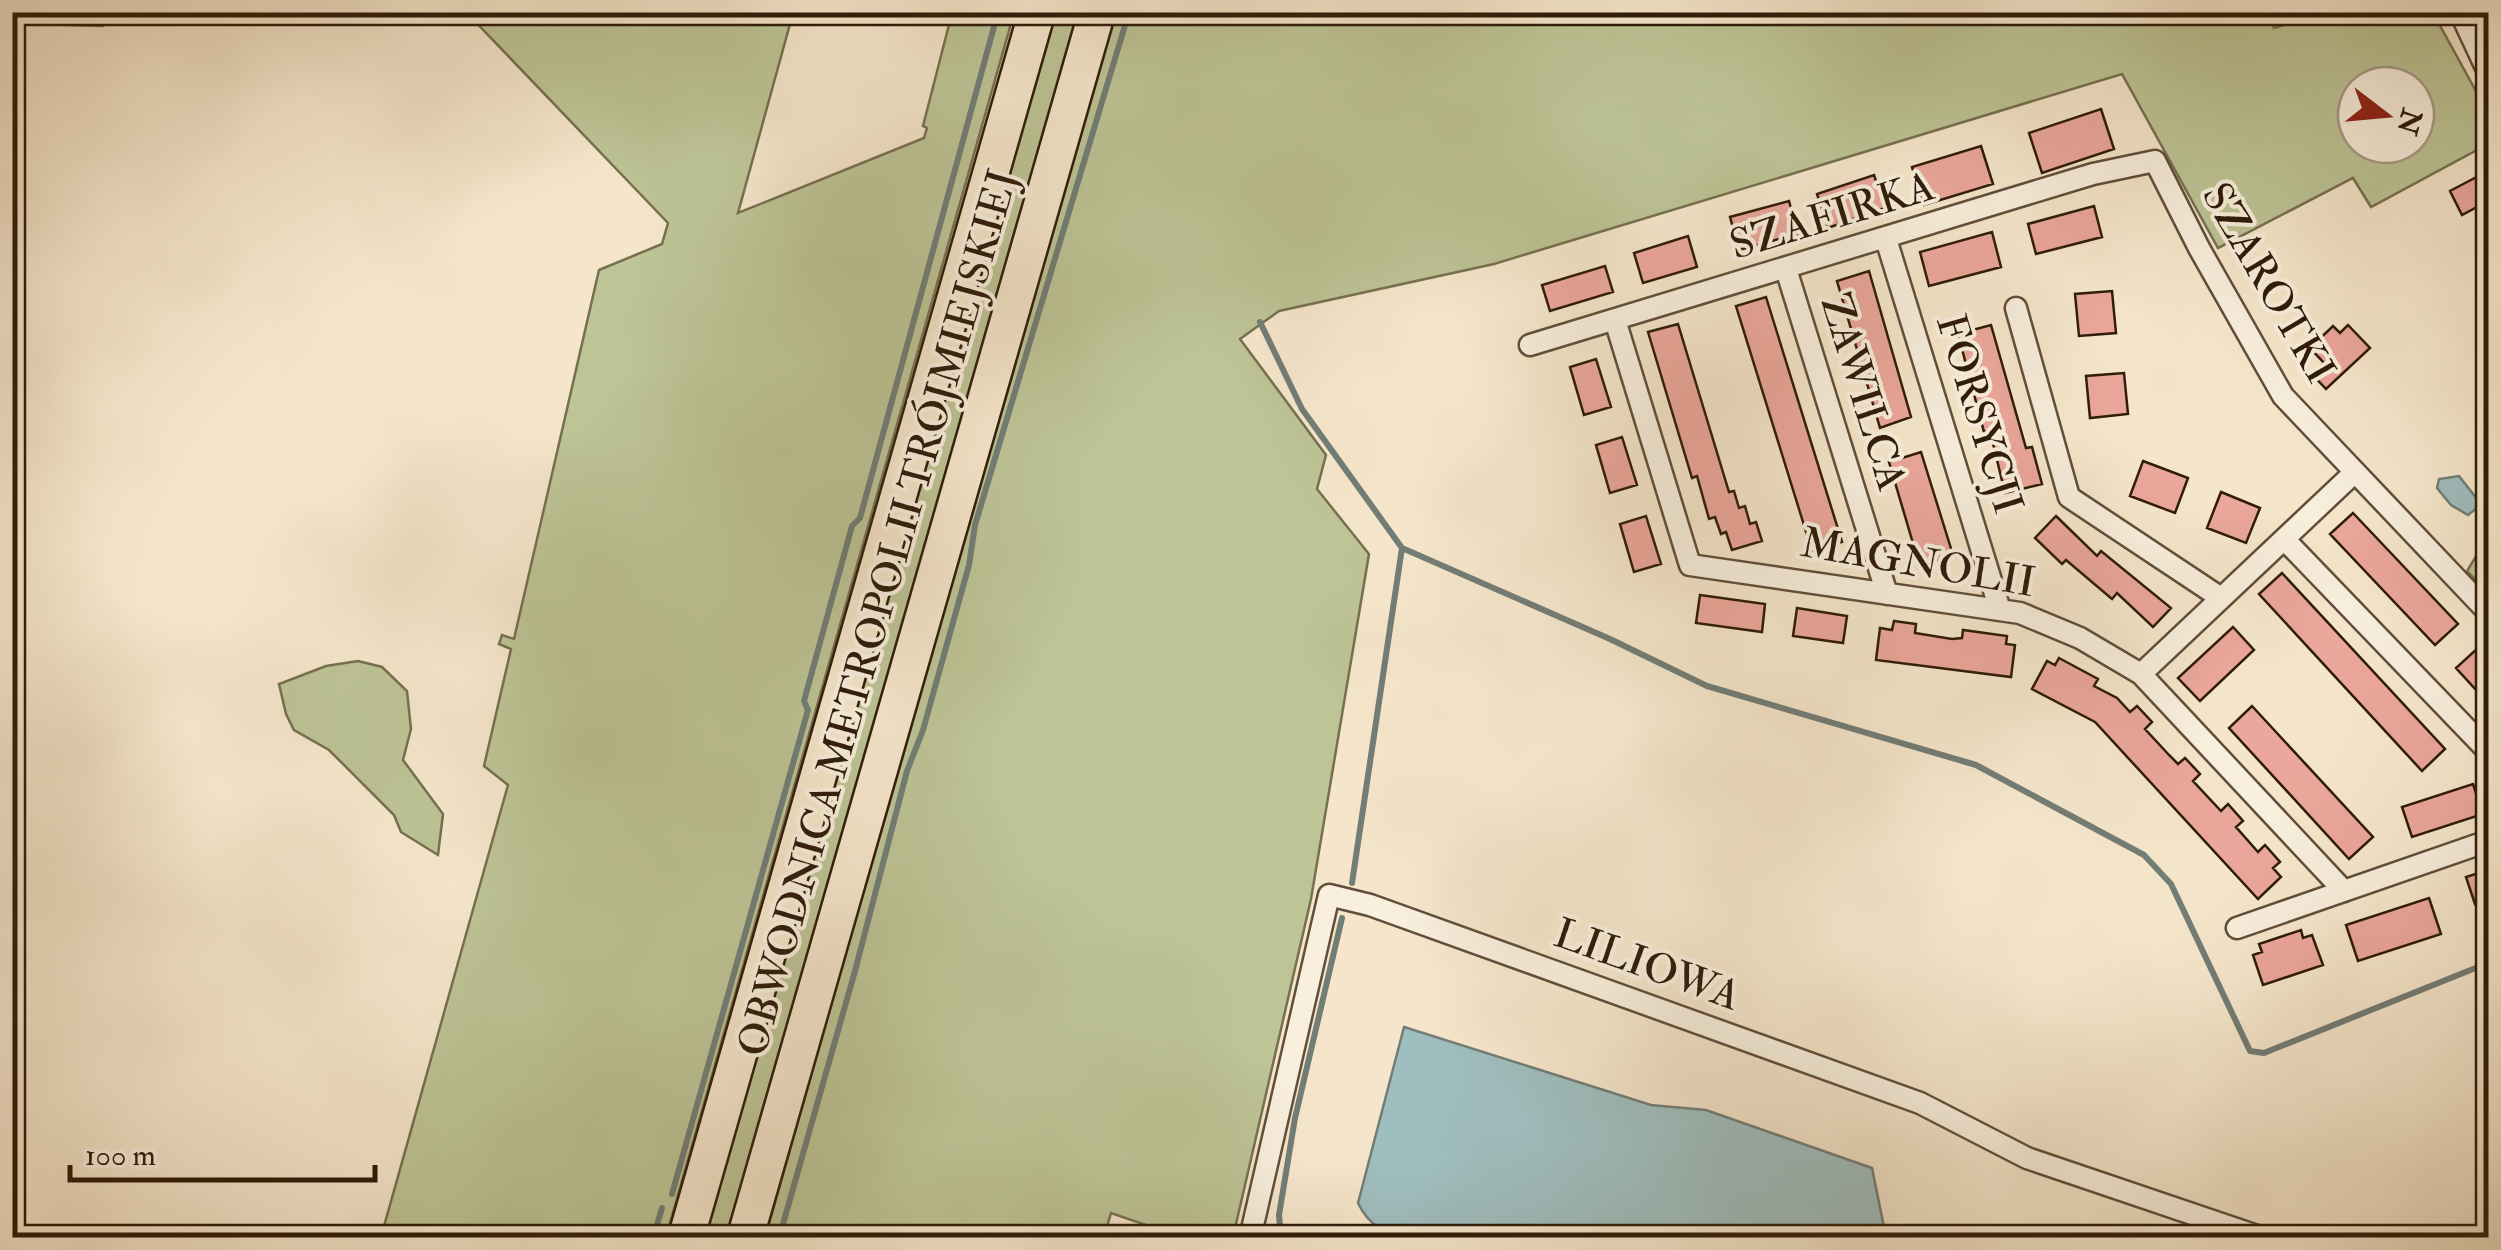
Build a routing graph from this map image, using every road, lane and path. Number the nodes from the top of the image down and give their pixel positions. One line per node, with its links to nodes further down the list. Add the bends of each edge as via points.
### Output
1 (1037, 12): 22 (highway, OBWODNICA METROPOLII TRÓJMIEJSKIEJ)
2 (1098, 12): 23 (highway, OBWODNICA METROPOLII TRÓJMIEJSKIEJ)
3 (2460, 12): 4 (street)
4 (2488, 72)
5 (2155, 161): 6 (street, SZAFIRKA); 11 (street, SZAROTKI, via 2283,396)
6 (1886, 239): 7 (street, SZAFIRKA); 15 (street, FORSYCJI)
7 (1786, 269): 9 (street, SZAFIRKA); 13 (street, ZAWILCA)
8 (2016, 308): 14 (street, via 2069,497)
9 (1615, 320): 10 (street, SZAFIRKA); 13 (street, MAGNOLII, via 1690,565)
10 (1530, 345)
11 (2355, 472): 12 (street); 16 (street, SZAROTKI)
12 (2284, 539): 14 (street); 18 (street)
13 (1887, 594): 15 (street, MAGNOLII)
14 (2221, 598): 17 (street)
15 (2000, 610): 17 (street, MAGNOLII, via 2044,621)
16 (2488, 612)
17 (2141, 674): 20 (street, MAGNOLII)
18 (2488, 751)
19 (2488, 841): 20 (street)
20 (2344, 891): 21 (street)
21 (2237, 928)
22 (686, 1238)
23 (746, 1238)
24 (1250, 1238): 25 (street, LILIOWA, via 1329,895 1370,904 1920,1103 2028,1158)
25 (2264, 1238)

